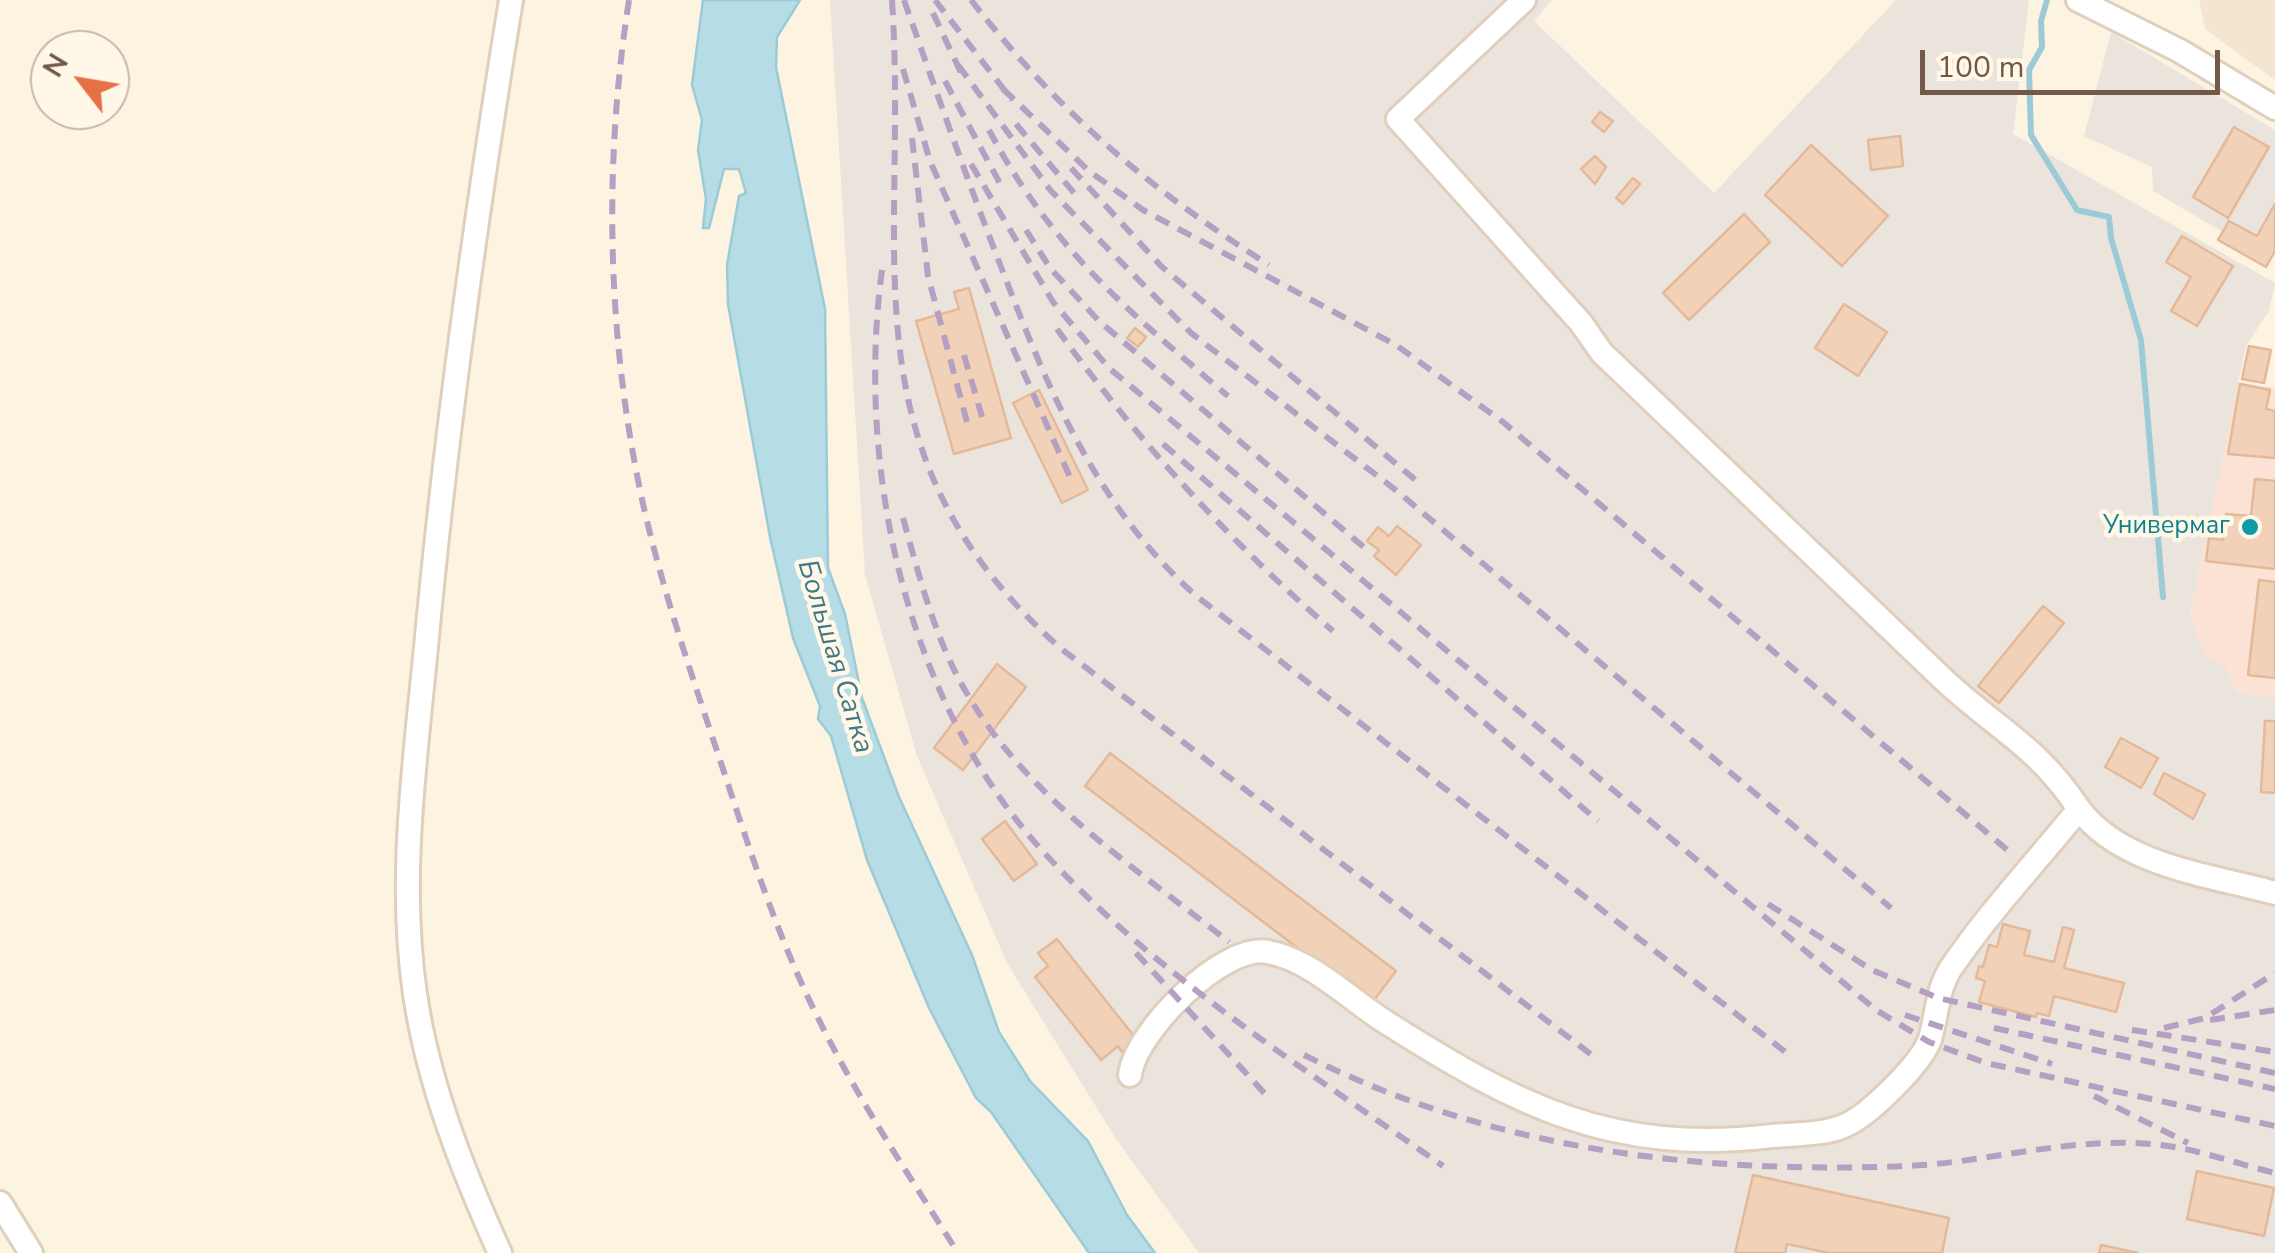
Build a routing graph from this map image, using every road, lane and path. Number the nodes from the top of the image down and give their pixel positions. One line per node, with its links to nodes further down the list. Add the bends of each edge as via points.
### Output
1 (511, 0): 11 (street, via 439,499 408,870 415,996 428,1053 461,1163)
2 (1524, 0): 6 (street, via 1398,119 1602,353 1956,691 2027,744)
3 (2078, 0): 4 (street)
4 (2132, 12): 5 (street)
5 (2275, 108)
6 (2080, 809): 7 (street, via 2102,834 2136,852); 8 (street, via 1949,970 1930,1042 1848,1125 1707,1141 1590,1127 1500,1088 1301,964 1262,950 1223,964 1179,1000 1141,1045)
7 (2275, 894)
8 (1130, 1074)
9 (0, 1202): 10 (street)
10 (31, 1253)
11 (500, 1253)

